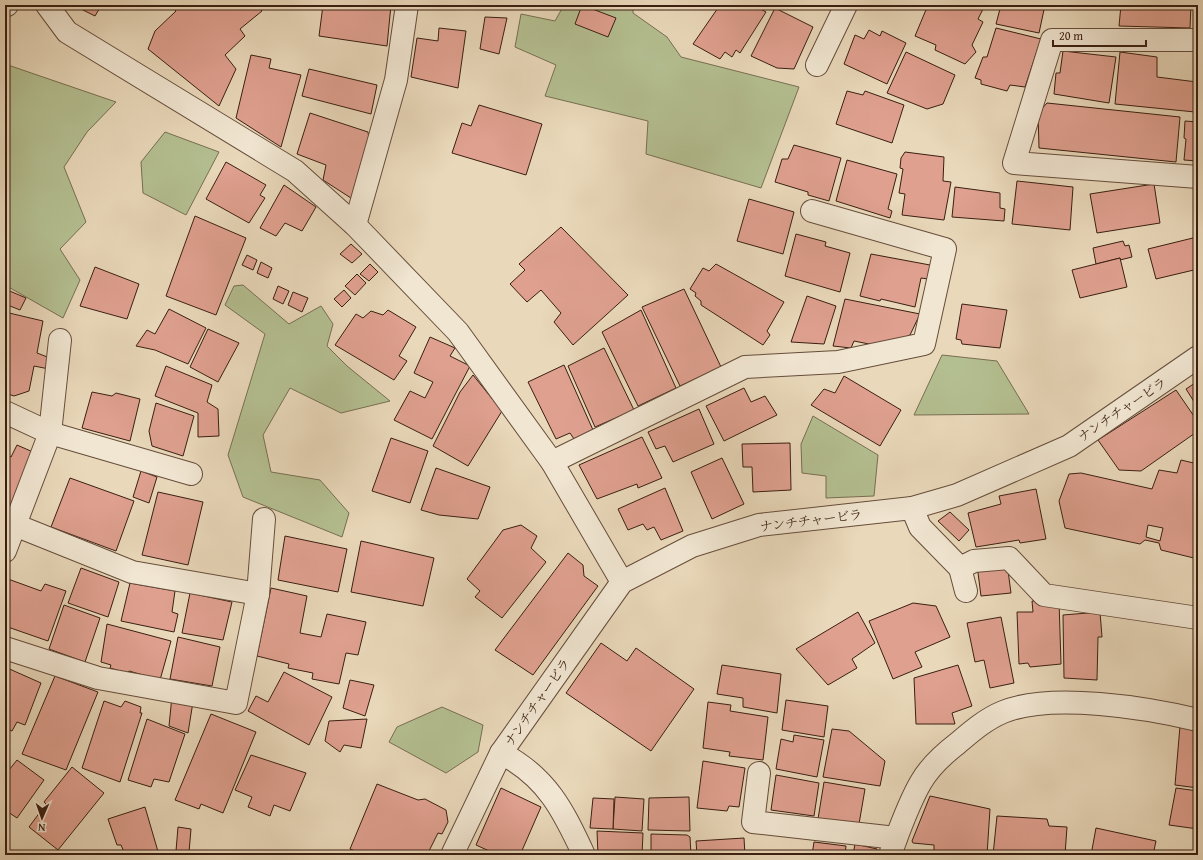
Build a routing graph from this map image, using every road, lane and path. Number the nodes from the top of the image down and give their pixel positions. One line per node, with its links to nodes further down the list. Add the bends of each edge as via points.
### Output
1 (47, 5): 8 (street, via 67,32 295,171)
2 (407, 5): 8 (street, via 396,80)
3 (846, 5): 5 (street)
4 (1198, 40): 6 (street, via 1052,40 1014,163)
5 (817, 65)
6 (1198, 177)
7 (812, 211): 13 (street, via 945,249 924,344 838,362 745,367)
8 (356, 226): 13 (street, via 458,332)
9 (60, 340): 12 (street)
10 (1198, 357): 15 (street, ナンチチャービラ, via 1069,446 957,495)
11 (5, 412): 12 (street)
12 (50, 433): 14 (street); 17 (street)
13 (552, 462): 20 (street)
14 (190, 474)
15 (912, 508): 19 (street, via 920,527); 20 (street, ナンチチャービラ, via 759,524 692,546)
16 (264, 519): 22 (street)
17 (10, 524): 18 (street); 22 (street, via 132,572)
18 (5, 551)
19 (960, 568): 21 (street); 23 (street, via 974,562 1009,558 1044,595)
20 (622, 582): 26 (street, ナンチチャービラ)
21 (966, 591)
22 (258, 594): 24 (street, via 236,703 98,678)
23 (1198, 618)
24 (5, 648)
25 (1198, 720): 28 (street, via 1173,714 1097,704 1026,706 1003,712 982,724 948,751 921,782)
26 (501, 753): 29 (street, ナンチチャービラ); 30 (street, via 519,763 552,793)
27 (759, 773): 28 (street, via 753,822)
28 (893, 847)
29 (452, 855)
30 (584, 855)

